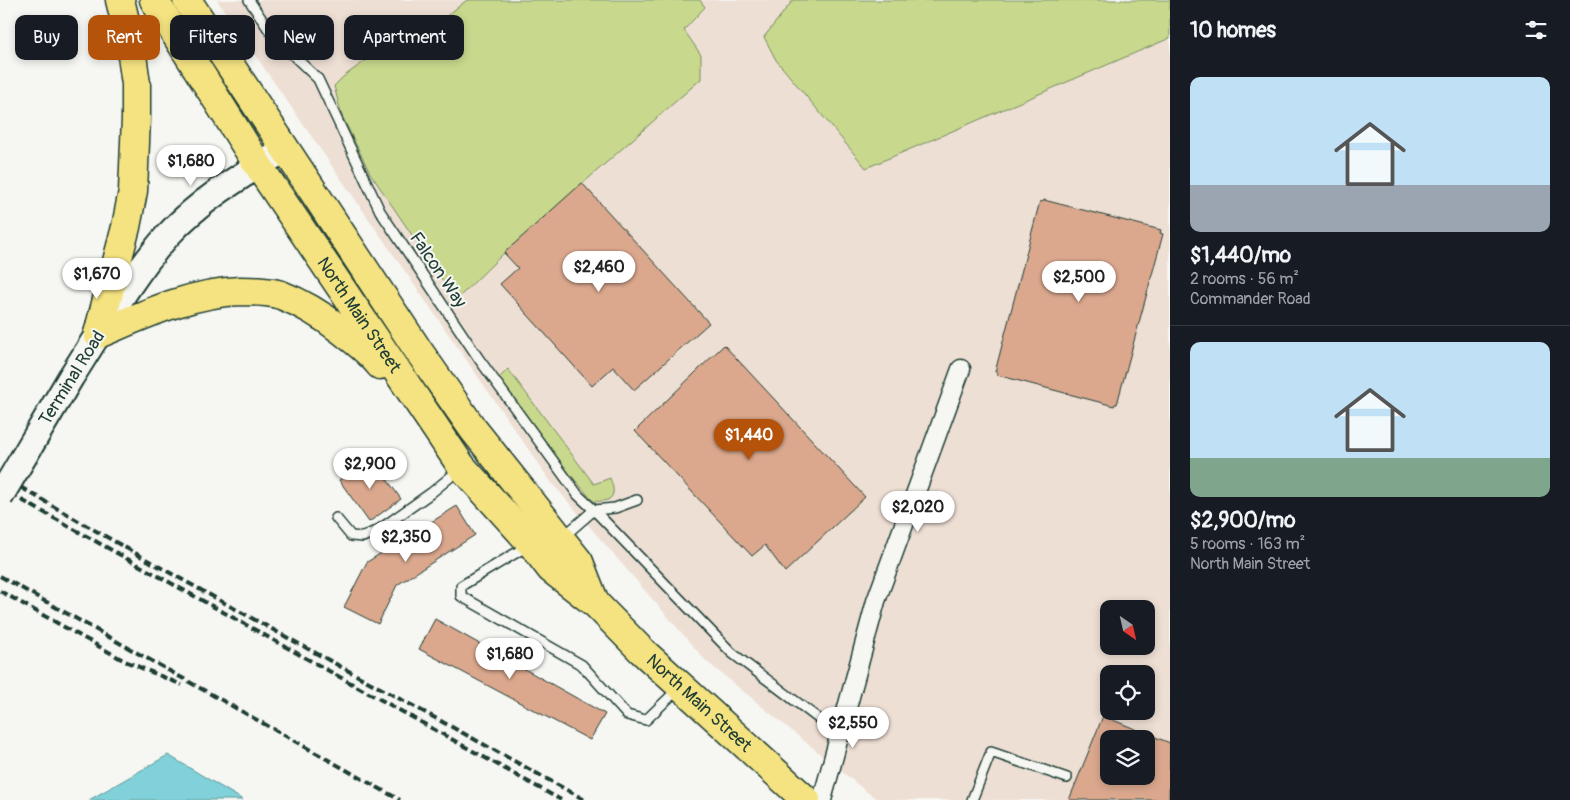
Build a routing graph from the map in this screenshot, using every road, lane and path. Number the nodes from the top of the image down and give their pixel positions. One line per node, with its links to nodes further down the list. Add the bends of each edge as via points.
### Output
1 (120, 0): 7 (main road, via 136,84 133,181 126,227)
2 (154, 0): 6 (main road, North Main Street)
3 (187, 0): 5 (main road, North Main Street)
4 (249, 0): 12 (lane, Falcon Way, via 273,36 318,79 380,211 479,360 578,495)
5 (285, 149): 6 (main road, Terminal Road); 14 (main road, North Main Street)
6 (258, 165): 7 (main road, Terminal Road, via 224,186 169,234 142,266); 9 (main road, North Main Street)
7 (98, 334): 9 (main road, via 162,307 196,297 256,291 280,295 329,320 370,353); 10 (main road, Terminal Road, bridge)
8 (961, 369): 16 (street, via 876,601)
9 (462, 467): 13 (lane, via 410,508 363,538 351,536); 14 (main road, North Main Street)
10 (0, 497)
11 (637, 500): 12 (lane, via 615,508)
12 (594, 510): 14 (lane); 16 (lane, Falcon Way, via 732,653)
13 (336, 518)
14 (545, 541): 15 (main road, North Main Street, via 551,569 596,604); 15 (lane, via 461,586 461,596 582,665 627,715 646,720)
15 (680, 686): 18 (main road, North Main Street)
16 (840, 735): 19 (street)
17 (1067, 778): 20 (lane, via 991,752)
18 (806, 800)
19 (822, 800)
20 (972, 800)

